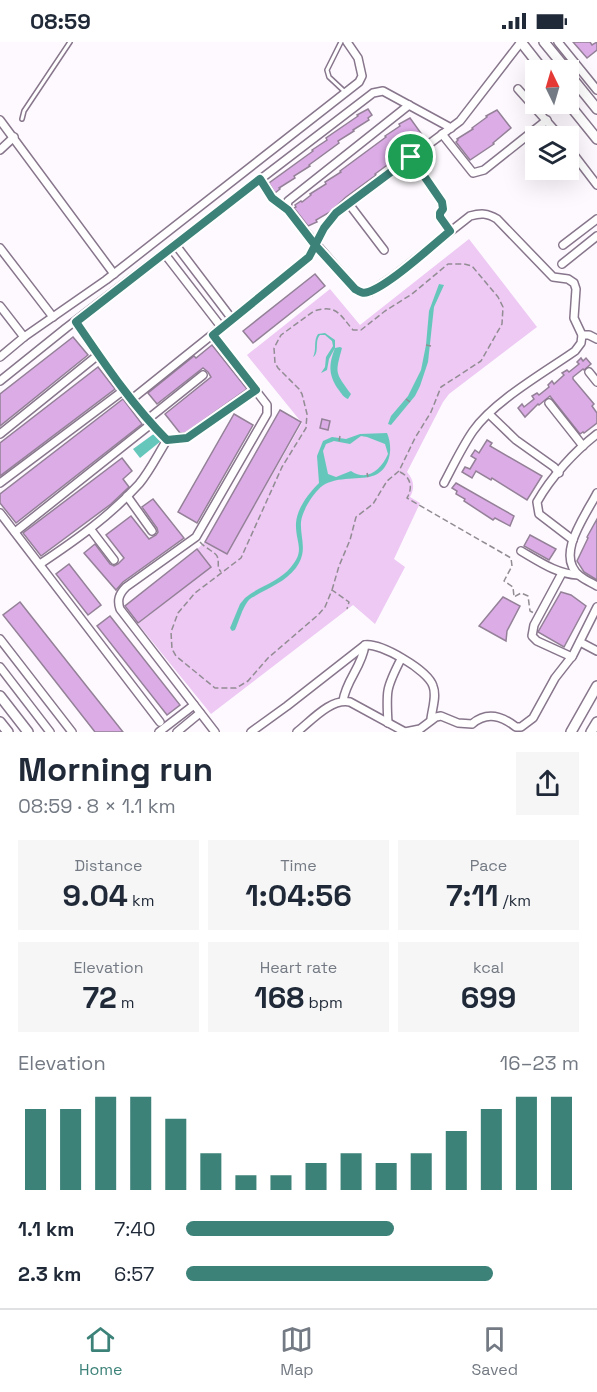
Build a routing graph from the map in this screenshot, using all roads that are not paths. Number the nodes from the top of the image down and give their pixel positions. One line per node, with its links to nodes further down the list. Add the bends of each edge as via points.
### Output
1 (70, 42): 17 (lane, via 24,111)
2 (341, 42): 12 (lane, via 327,70 329,77)
3 (348, 42): 12 (street, via 358,58 362,76)
4 (521, 42): 7 (street); 20 (street, via 468,113)
5 (544, 42): 8 (street)
6 (560, 43): 11 (street)
7 (535, 60)
8 (558, 60)
9 (579, 86): 14 (street)
10 (518, 89): 18 (street)
11 (597, 90)
12 (346, 92): 41 (street)
13 (410, 105): 20 (street); 27 (street, via 383,91 373,93); 30 (street, via 288,201)
14 (597, 109)
15 (577, 114): 23 (street)
16 (0, 120): 22 (street)
17 (22, 120)
18 (547, 120): 19 (street); 21 (street, via 478,173)
19 (552, 126)
20 (451, 128): 21 (street)
21 (442, 134): 25 (street)
22 (14, 137): 24 (street); 41 (street)
23 (597, 139)
24 (0, 150)
25 (411, 157): 29 (street); 32 (street, via 442,202 440,217)
26 (579, 161): 28 (street)
27 (260, 179): 30 (street, via 272,198); 34 (street)
28 (597, 185)
29 (349, 204): 35 (street, via 336,213); 38 (street)
30 (288, 210): 35 (street)
31 (597, 219): 36 (street)
32 (450, 231): 35 (street, via 394,276 362,293); 50 (street, via 480,213 497,219 553,277 574,283 574,318)
33 (597, 236): 40 (street)
34 (175, 244): 39 (street); 42 (street)
35 (315, 245): 46 (street, via 309,257)
36 (563, 245)
37 (0, 248): 45 (street)
38 (384, 250)
39 (164, 253): 43 (street); 47 (street)
40 (562, 264)
41 (114, 274): 45 (street)
42 (210, 291): 43 (street); 46 (street)
43 (200, 299): 48 (street)
44 (1, 309): 51 (street)
45 (53, 317): 51 (street)
46 (232, 319): 48 (street)
47 (76, 322): 53 (street); 57 (street)
48 (222, 328): 49 (street)
49 (213, 335): 60 (street); 61 (street)
50 (582, 335): 52 (street); 63 (street, via 575,351)
51 (24, 337): 54 (street)
52 (597, 339)
53 (98, 355): 59 (street); 65 (street)
54 (0, 357)
55 (590, 372): 58 (street)
56 (204, 375): 64 (street)
57 (0, 381)
58 (597, 382)
59 (124, 390): 61 (street); 70 (street)
60 (256, 390): 67 (street, via 187,438); 96 (street, via 267,405 267,414 196,537 126,587 118,603)
61 (132, 399): 64 (street)
62 (549, 403): 68 (street)
63 (489, 414): 69 (street); 71 (street, via 473,431)
64 (149, 422): 67 (street); 77 (street)
65 (0, 434)
66 (597, 434): 68 (street)
67 (167, 440): 73 (street, via 141,482)
68 (583, 446): 69 (street)
69 (559, 473): 78 (street, via 543,492 537,508 539,514)
70 (0, 483)
71 (444, 483)
72 (597, 494): 78 (street)
73 (127, 496): 75 (street); 76 (street)
74 (0, 513): 77 (street)
75 (91, 530): 80 (street); 81 (street)
76 (152, 531)
77 (15, 532): 81 (street)
78 (573, 540): 83 (street, via 570,562)
79 (521, 551): 82 (street)
80 (114, 560)
81 (40, 564): 100 (street)
82 (562, 573): 83 (street); 90 (street, via 532,636)
83 (578, 575): 84 (street)
84 (597, 586)
85 (597, 607): 87 (street)
86 (0, 639): 106 (street)
87 (580, 642): 89 (street); 90 (street)
88 (365, 645): 91 (street, via 373,644); 95 (street, via 364,657 344,690); 110 (street)
89 (597, 651)
90 (572, 657): 98 (street, via 555,678 533,718 521,727 497,716 478,718 472,724 441,716)
91 (401, 659): 98 (street, via 426,675 433,686); 102 (street, via 387,688)
92 (0, 667): 105 (street)
93 (597, 686): 113 (street)
94 (0, 696): 104 (street)
95 (343, 701): 102 (street); 111 (street)
96 (194, 705): 97 (street); 107 (street)
97 (200, 713): 108 (street); 109 (street)
98 (430, 719): 112 (street)
99 (0, 722): 103 (street)
100 (160, 722)
101 (597, 722): 114 (street)
102 (388, 723): 112 (street)
103 (8, 732)
104 (28, 732)
105 (50, 732)
106 (72, 732)
107 (159, 732)
108 (177, 732)
109 (215, 732)
110 (251, 732)
111 (297, 732)
112 (412, 732)
113 (571, 732)
114 (591, 732)

